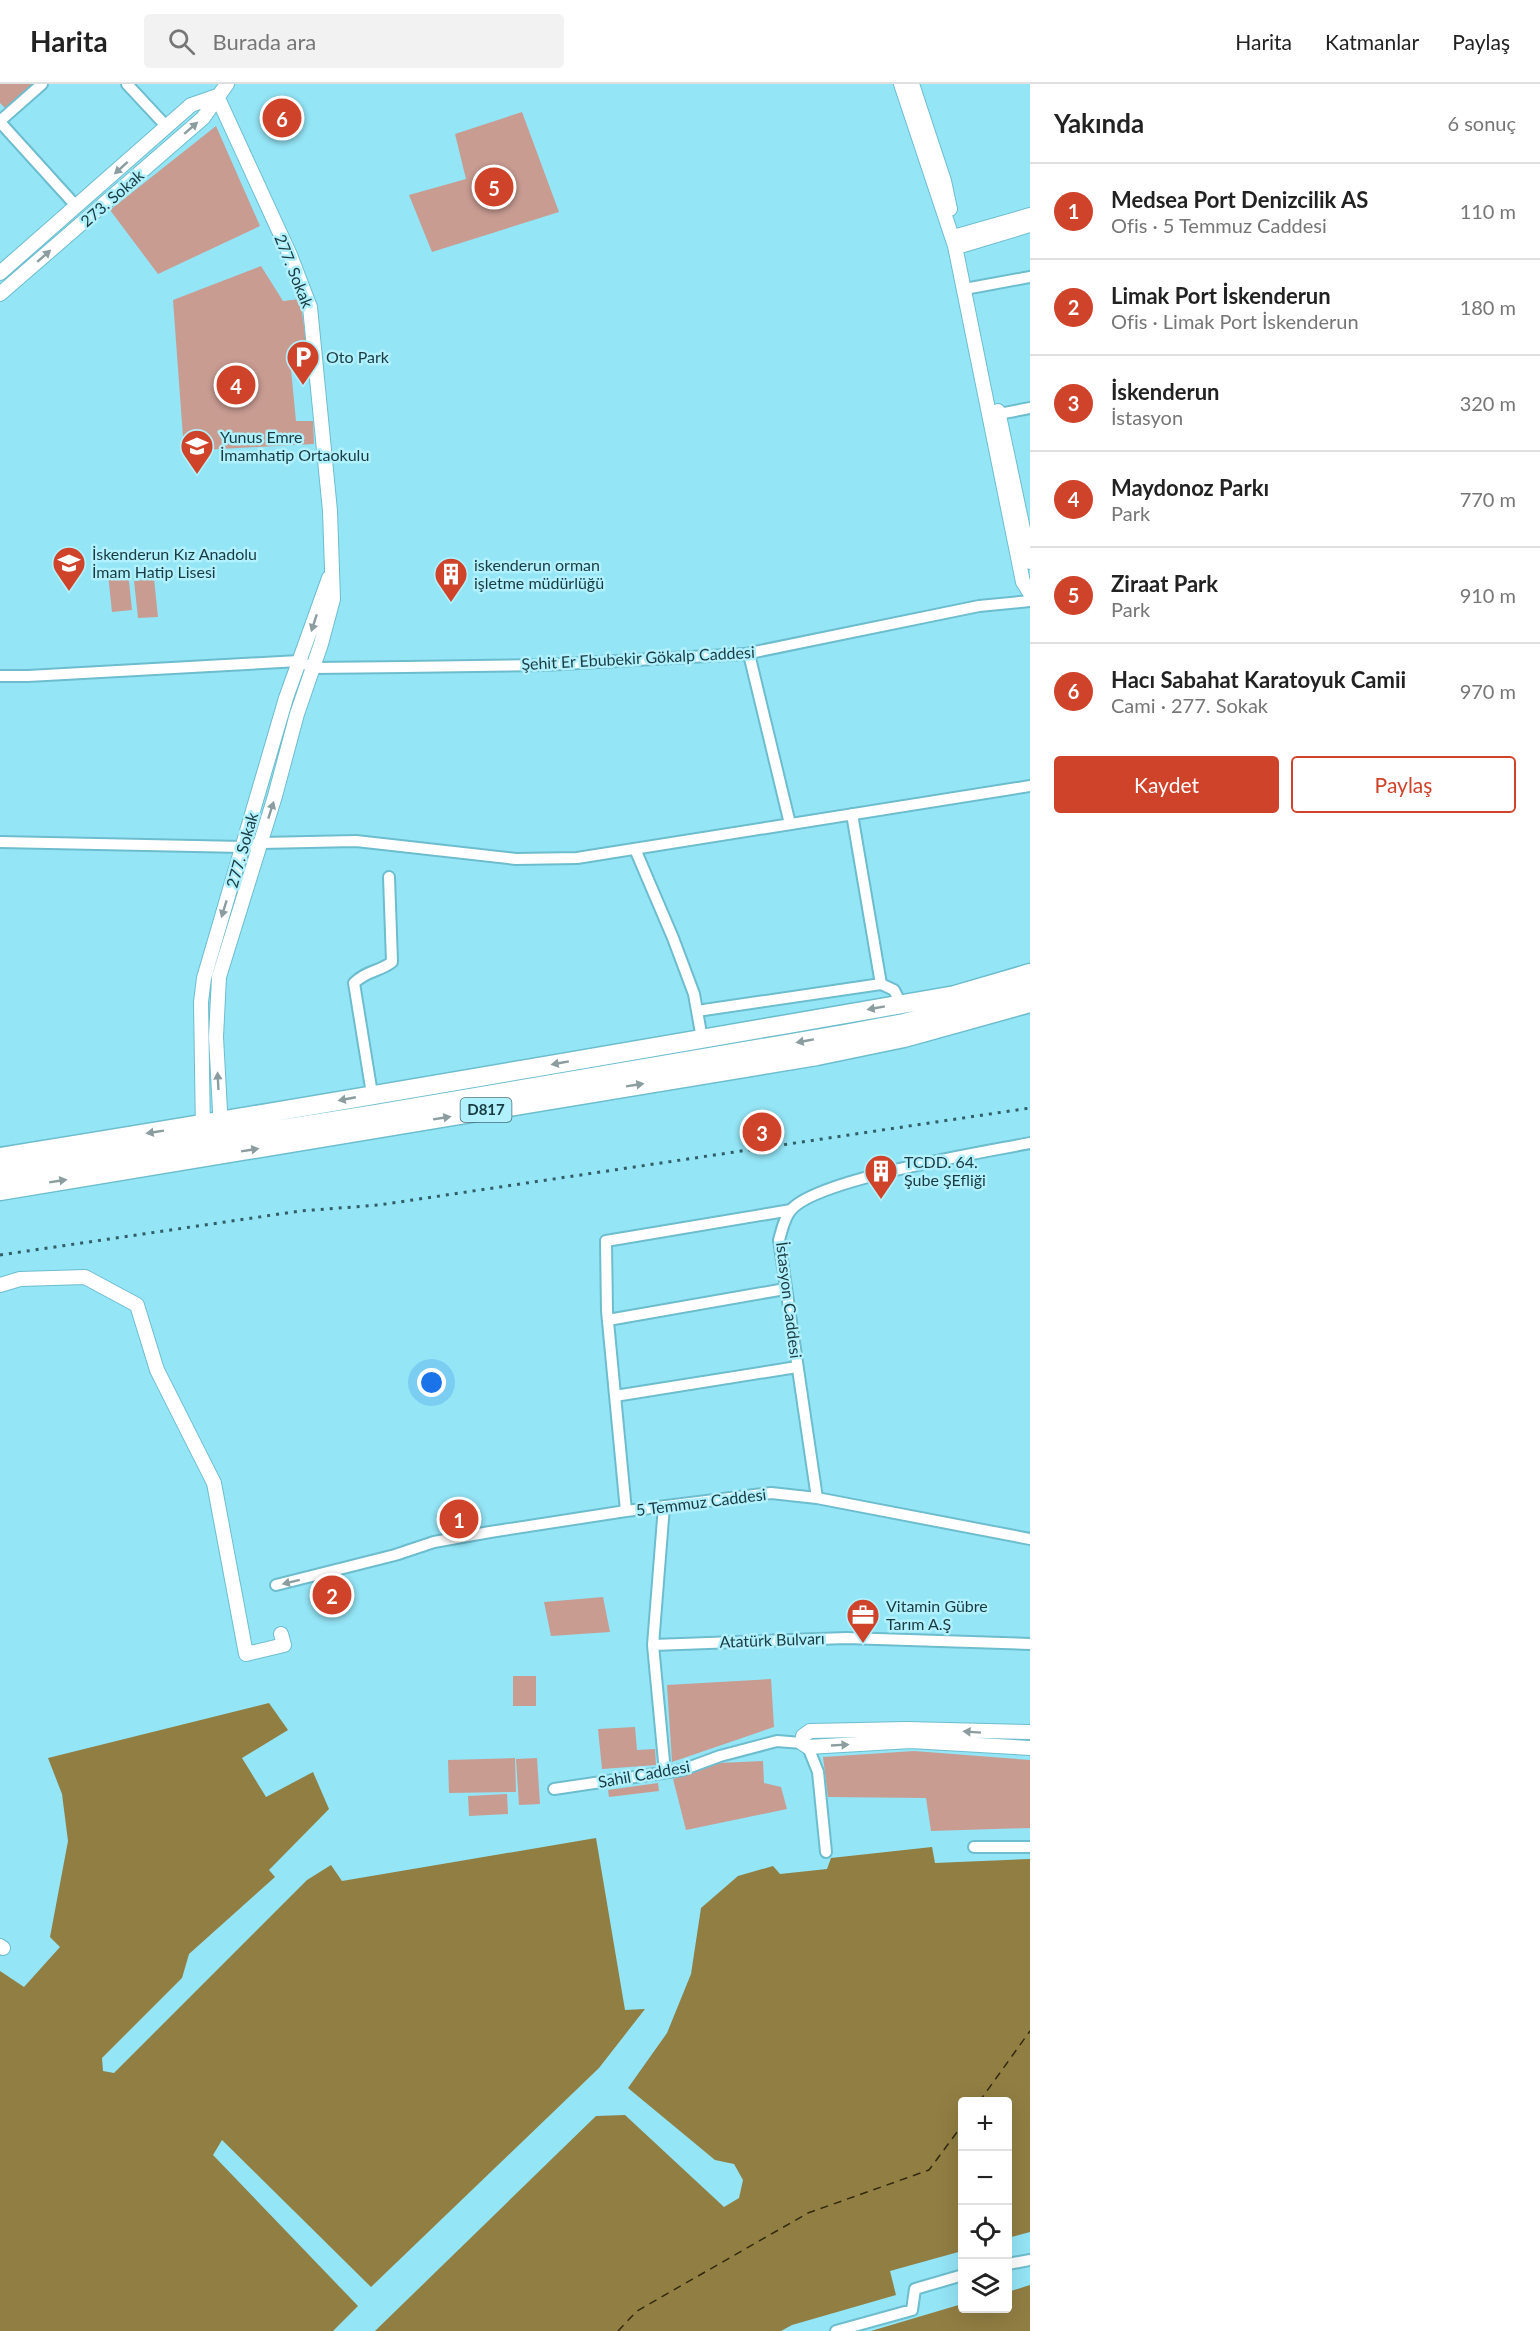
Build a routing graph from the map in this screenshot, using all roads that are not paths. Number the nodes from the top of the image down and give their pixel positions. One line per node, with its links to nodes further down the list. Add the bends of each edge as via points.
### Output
1 (42, 84): 7 (street)
2 (128, 84): 8 (street)
3 (227, 84): 6 (street, 273. Sokak)
4 (902, 84): 21 (street, via 955,246 1023,582)
5 (912, 84): 12 (street, via 944,181)
6 (217, 96): 8 (street, 273. Sokak, via 191,105); 16 (street, 273. Sokak, one-way to 6, via 203,118); 20 (street, 277. Sokak, via 310,307)
7 (0, 122): 9 (street)
8 (167, 127): 9 (street, 273. Sokak, one-way to 9)
9 (77, 207): 13 (street, 273. Sokak)
10 (1030, 215): 12 (street)
11 (1030, 225): 12 (street)
12 (958, 241): 15 (street)
13 (0, 273)
14 (1030, 277): 15 (street)
15 (970, 288): 18 (street)
16 (0, 294)
17 (1030, 408): 18 (street)
18 (999, 414): 19 (street)
19 (1030, 562)
20 (332, 567): 24 (street, 277. Sokak, one-way to 24); 25 (street, 277. Sokak, via 333,599)
21 (1030, 593)
22 (1030, 601): 23 (street, Şehit Er Ebubekir Gökalp Caddesi, via 979,606)
23 (749, 654): 25 (street, Şehit Er Ebubekir Gökalp Caddesi, via 544,664); 29 (street)
24 (299, 661): 25 (street); 26 (street); 32 (street, 277. Sokak)
25 (313, 668): 31 (street, 277. Sokak, one-way to 25)
26 (0, 676)
27 (1030, 786): 28 (street)
28 (852, 814): 29 (street); 36 (street)
29 (790, 824): 33 (street)
30 (0, 842): 32 (street)
31 (261, 843): 32 (street); 33 (street, via 356,841 516,859 578,858); 45 (street, 277. Sokak, one-way to 31, via 219,977)
32 (243, 847): 45 (street, 277. Sokak, one-way to 45, via 204,978 201,1002)
33 (635, 849): 41 (street, via 673,938)
34 (389, 877): 44 (street, via 392,963 367,972 354,982)
35 (1030, 973): 39 (highway, via 955,995)
36 (881, 984): 39 (street, via 894,990); 41 (street)
37 (1030, 987): 45 (highway, D817, one-way to 45, via 955,1010 844,1034)
38 (1030, 1003): 42 (highway, D817)
39 (901, 1004): 43 (highway, one-way to 43)
40 (1030, 1010): 42 (highway)
41 (697, 1011): 43 (street)
42 (970, 1020): 49 (highway, D817, one-way to 42, via 818,1056)
43 (702, 1039): 44 (highway, one-way to 44)
44 (372, 1094): 45 (highway, one-way to 45)
45 (212, 1132): 47 (highway, one-way to 47); 48 (highway, D817)
46 (1030, 1143): 50 (street, via 855,1180 803,1200)
47 (0, 1157)
48 (0, 1174)
49 (0, 1191)
50 (791, 1210): 52 (street, İstasyon Caddesi, via 779,1240); 53 (street, via 606,1241)
51 (0, 1285): 61 (street, via 20,1279 85,1277 137,1305 157,1370 214,1483 246,1654 284,1645)
52 (785, 1289): 53 (street); 54 (street, İstasyon Caddesi)
53 (608, 1320): 55 (street)
54 (797, 1367): 55 (street); 56 (street, İstasyon Caddesi)
55 (615, 1396): 58 (street)
56 (817, 1498): 57 (street, 5 Temmuz Caddesi, via 771,1493); 59 (street, 5 Temmuz Caddesi)
57 (664, 1506): 58 (street, 5 Temmuz Caddesi); 63 (street)
58 (626, 1511): 60 (street, 5 Temmuz Caddesi, one-way to 60, via 434,1542)
59 (1030, 1539)
60 (276, 1585)
61 (281, 1634)
62 (1030, 1644): 63 (street, Atatürk Bulvarı, via 846,1638)
63 (653, 1645): 67 (street)
64 (1030, 1732): 65 (street, Sahil Caddesi, one-way to 65, via 810,1731 803,1736)
65 (805, 1745): 66 (street, Sahil Caddesi, one-way to 66, via 911,1742); 67 (street, Sahil Caddesi, via 777,1741); 71 (street, via 818,1772)
66 (1030, 1748)
67 (665, 1772): 68 (street, Sahil Caddesi)
68 (554, 1789)
69 (1030, 1847): 70 (street)
70 (974, 1848)
71 (826, 1852)
72 (1030, 2260): 73 (street)
73 (1012, 2263)
74 (958, 2276): 75 (street, via 915,2289 912,2310)
75 (836, 2331)

